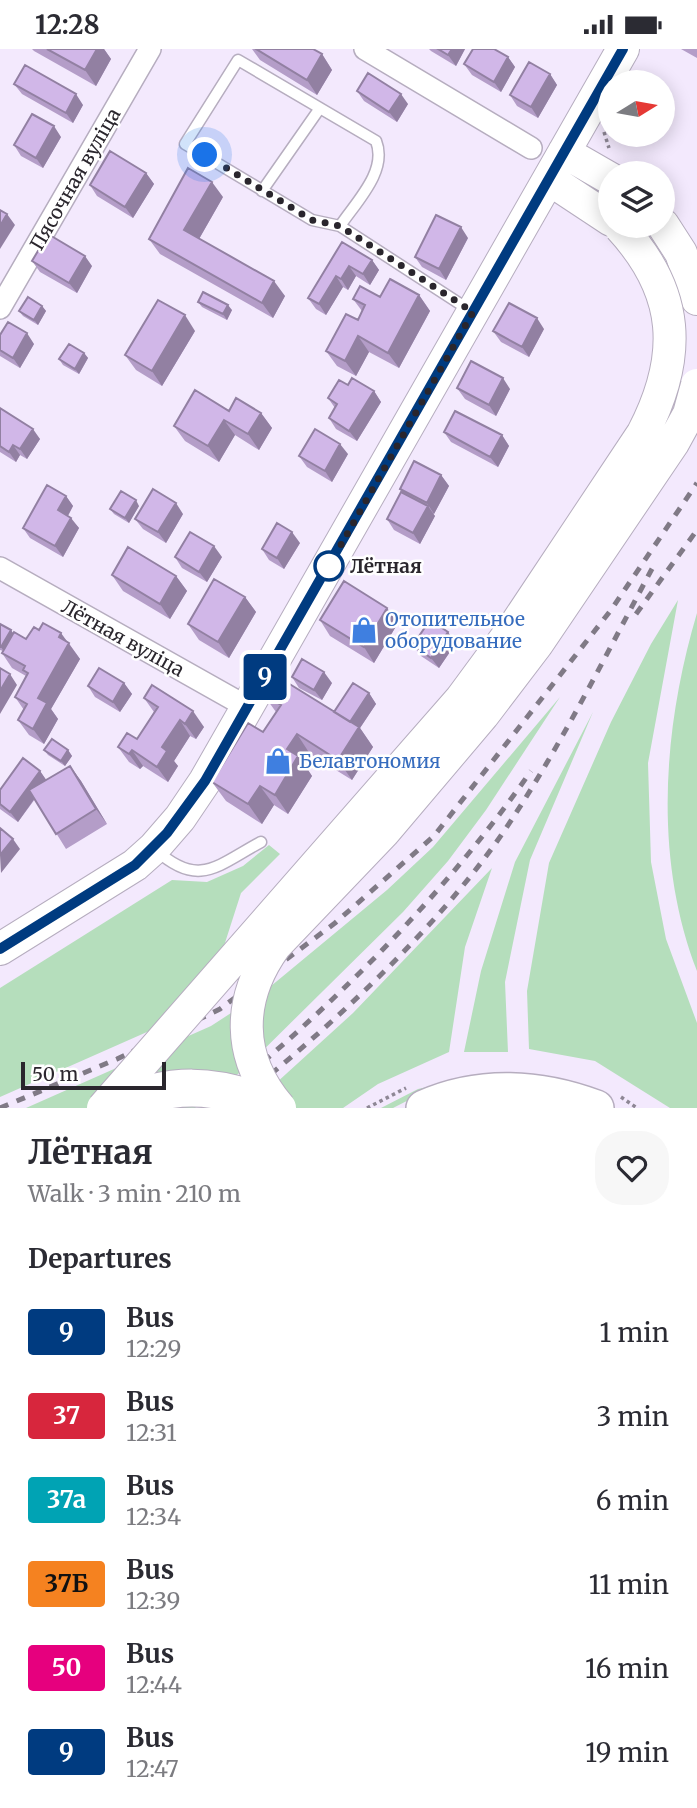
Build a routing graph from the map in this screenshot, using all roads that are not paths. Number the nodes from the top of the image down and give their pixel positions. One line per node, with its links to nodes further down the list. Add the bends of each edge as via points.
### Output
1 (150, 49): 15 (street, Пясочная вуліца)
2 (365, 49): 5 (street)
3 (623, 49): 6 (main road)
4 (320, 108): 9 (lane); 9 (lane, via 238,60 186,143); 11 (lane, via 376,141 381,153 379,167)
5 (531, 148)
6 (564, 152): 7 (main road); 8 (main road)
7 (598, 162)
8 (549, 179): 10 (main road); 16 (main road)
9 (262, 191): 11 (lane, via 312,220)
10 (598, 211)
11 (340, 226): 16 (lane)
12 (630, 238): 23 (main road, bridge, via 657,277 670,339 659,402 642,433 461,699)
13 (671, 238): 14 (main road)
14 (697, 299)
15 (0, 308)
16 (473, 312): 19 (main road)
17 (697, 385): 25 (main road, bridge, via 689,414 673,443 537,644 439,770 258,970 249,995 249,1048)
18 (0, 569): 19 (street, Лётная вуліца)
19 (247, 707): 21 (main road, via 205,781)
20 (261, 842): 21 (lane, via 219,865 192,873 172,865)
21 (154, 848): 22 (main road)
22 (0, 949)
23 (103, 1108)
24 (109, 1108): 25 (highway, bridge, via 142,1093 190,1086 238,1092)
25 (278, 1108)
26 (424, 1108): 27 (main road, via 458,1095 491,1090 562,1095)
27 (596, 1108)

